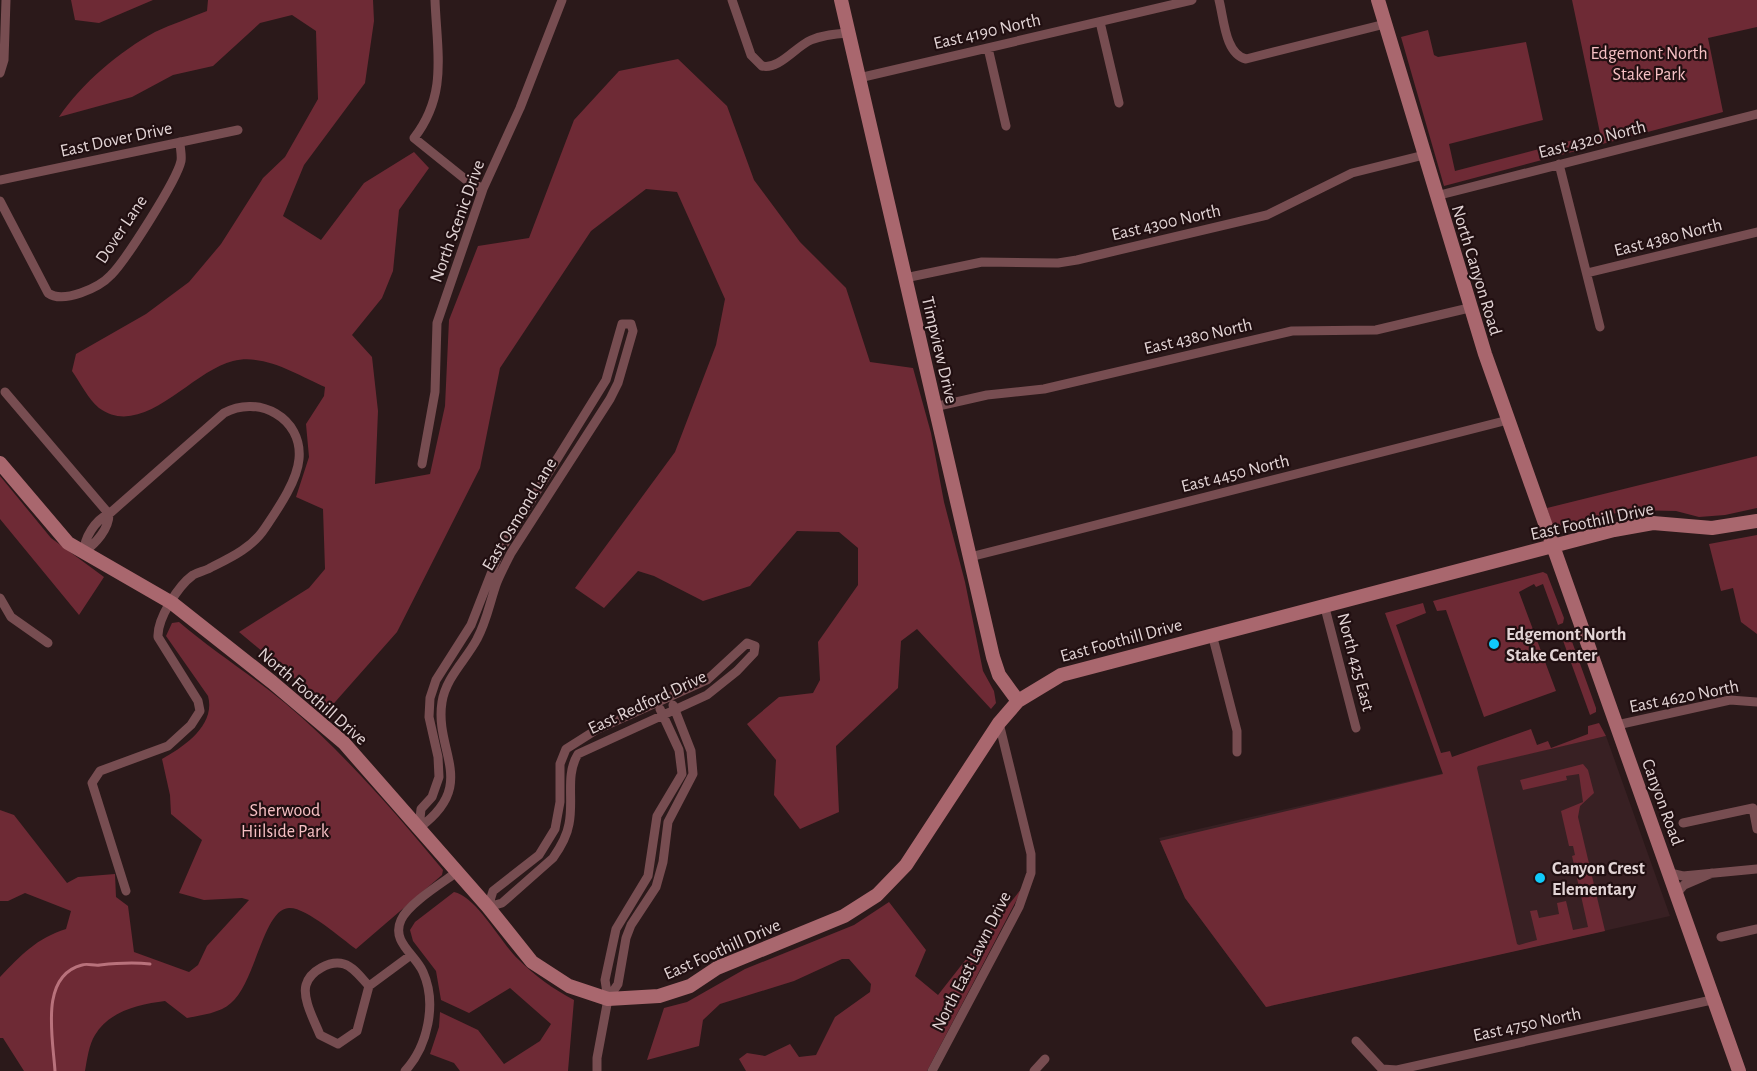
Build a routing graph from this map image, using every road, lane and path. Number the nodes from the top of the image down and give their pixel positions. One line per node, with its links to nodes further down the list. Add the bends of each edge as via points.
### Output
1 (6, 0): 13 (street)
2 (435, 0): 23 (street, via 436,100 414,138)
3 (562, 0): 23 (street, North Scenic Drive)
4 (732, 0): 11 (street, via 751,55 762,66 769,66 808,41)
5 (841, 0): 11 (street, Timpview Drive)
6 (1192, 0): 9 (street, East 4190 North)
7 (1220, 0): 10 (street, via 1231,48 1242,58 1251,59)
8 (1378, 0): 10 (street, North Canyon Road)
9 (1100, 22): 12 (street, East 4190 North); 15 (street)
10 (1385, 24): 20 (street, North Canyon Road)
11 (848, 33): 14 (street, Timpview Drive)
12 (988, 48): 14 (street, East 4190 North); 17 (street)
13 (0, 73)
14 (859, 78): 28 (street, Timpview Drive)
15 (1119, 103)
16 (1757, 114): 21 (street, East 4320 North)
17 (1006, 126)
18 (238, 130): 19 (street, East Dover Drive)
19 (180, 142): 22 (street, East Dover Drive); 25 (street, Dover Lane, via 181,160 176,174 128,254 110,277 89,289 61,297 48,293)
20 (1424, 155): 24 (street, North Canyon Road); 28 (street, East 4300 North, via 1352,173 1267,215 1111,252 1058,263 982,262)
21 (1559, 164): 24 (street, East 4320 North); 27 (street)
22 (0, 180)
23 (483, 189): 35 (street, North Scenic Drive, via 437,323 435,392)
24 (1436, 196): 29 (street, North Canyon Road)
25 (0, 201)
26 (1757, 232): 27 (street, East 4380 North)
27 (1587, 273): 30 (street)
28 (905, 278): 32 (street, Timpview Drive)
29 (1470, 308): 32 (street, East 4380 North, via 1376,330 1292,331 1044,389); 33 (street, North Canyon Road)
30 (1600, 327)
31 (5, 392): 36 (street)
32 (934, 407): 40 (street, Timpview Drive)
33 (1508, 420): 38 (street, North Canyon Road); 40 (street, East 4450 North)
34 (0, 463): 39 (street, North Foothill Drive, via 69,543)
35 (422, 464)
36 (109, 514): 39 (street, via 101,517 84,542); 42 (street, via 224,413 251,406 272,410 289,425 295,435 297,470 257,539 206,570)
37 (1757, 521): 38 (street, East Foothill Drive, via 1712,528 1668,523 1641,525)
38 (1552, 547): 43 (street, East Foothill Drive); 55 (street, Canyon Road)
39 (84, 552): 42 (street, North Foothill Drive)
40 (970, 557): 49 (street, Timpview Drive, via 996,667)
41 (0, 598): 47 (street, via 11,617)
42 (172, 603): 61 (street, North Foothill Drive, via 344,743); 67 (street, via 158,628 158,637 198,701 200,711 168,746 100,771 92,783)
43 (1324, 604): 46 (street, East Foothill Drive); 56 (street, North 425 East)
44 (476, 610): 45 (street); 45 (street, East Osmond Lane, via 500,551 606,380 620,327 631,324 633,337 618,383 511,553); 58 (street, East Osmond Lane, via 464,638 436,680 430,698 430,727 439,765)
45 (486, 615): 59 (street, East Osmond Lane, via 478,637 451,677 443,698 441,725 452,774)
46 (1212, 634): 49 (street, East Foothill Drive, via 1061,675); 57 (street, via 1238,731)
47 (48, 643)
48 (670, 698): 51 (street, East Redford Drive); 52 (street); 52 (street, East Redford Drive, via 707,680 747,643 755,646 754,653 728,680 707,695)
49 (1018, 701): 54 (street, East Foothill Drive)
50 (1757, 702): 55 (street, East 4620 North, via 1730,700)
51 (657, 703): 53 (street); 69 (street, East Redford Drive, via 596,729 566,749 560,764 555,830 539,855 494,891)
52 (675, 709): 53 (street, East Redford Drive); 74 (street, via 691,751 693,774 668,822 656,887 628,931 618,984)
53 (663, 715): 69 (street, East Redford Drive, via 578,754 571,775 569,824 559,850 502,903); 74 (street, via 679,750 682,774 657,816 648,876 616,929 605,980)
54 (999, 723): 74 (street, East Foothill Drive, via 906,865 877,895 844,916 734,960 690,986 659,996); 80 (street, North East Lawn Drive, via 1031,854 1031,873 1019,907)
55 (1617, 725): 65 (street, Canyon Road)
56 (1356, 728)
57 (1237, 752)
58 (434, 792): 59 (street); 61 (street, East Osmond Lane, via 421,808)
59 (445, 798): 61 (street, East Osmond Lane, via 433,818)
60 (1683, 823): 62 (street, via 1753,808)
61 (419, 828): 64 (street, North Foothill Drive)
62 (1757, 830)
63 (1757, 869): 66 (street)
64 (457, 872): 69 (street, North Foothill Drive); 72 (street, via 401,920 400,939)
65 (1670, 873): 66 (street); 68 (street, Canyon Road)
66 (1712, 873): 68 (street, via 1684,885)
67 (126, 891)
68 (1677, 893): 75 (street, Canyon Road)
69 (488, 908): 74 (street, North Foothill Drive, via 544,972 569,986)
70 (1757, 929): 71 (street)
71 (1721, 937)
72 (411, 956): 73 (street); 78 (street, via 427,982 429,1006 424,1039)
73 (369, 986): 73 (street, via 357,1031 350,1039 338,1044 320,1035 305,994 311,976 322,966 345,964)
74 (608, 999): 79 (street)
75 (1716, 999): 76 (street, East 4750 North, via 1397,1070 1382,1069); 82 (street, Canyon Road)
76 (1356, 1041)
77 (1045, 1059): 81 (street)
78 (405, 1071)
79 (597, 1071)
80 (932, 1071)
81 (1034, 1071)
82 (1739, 1071)

